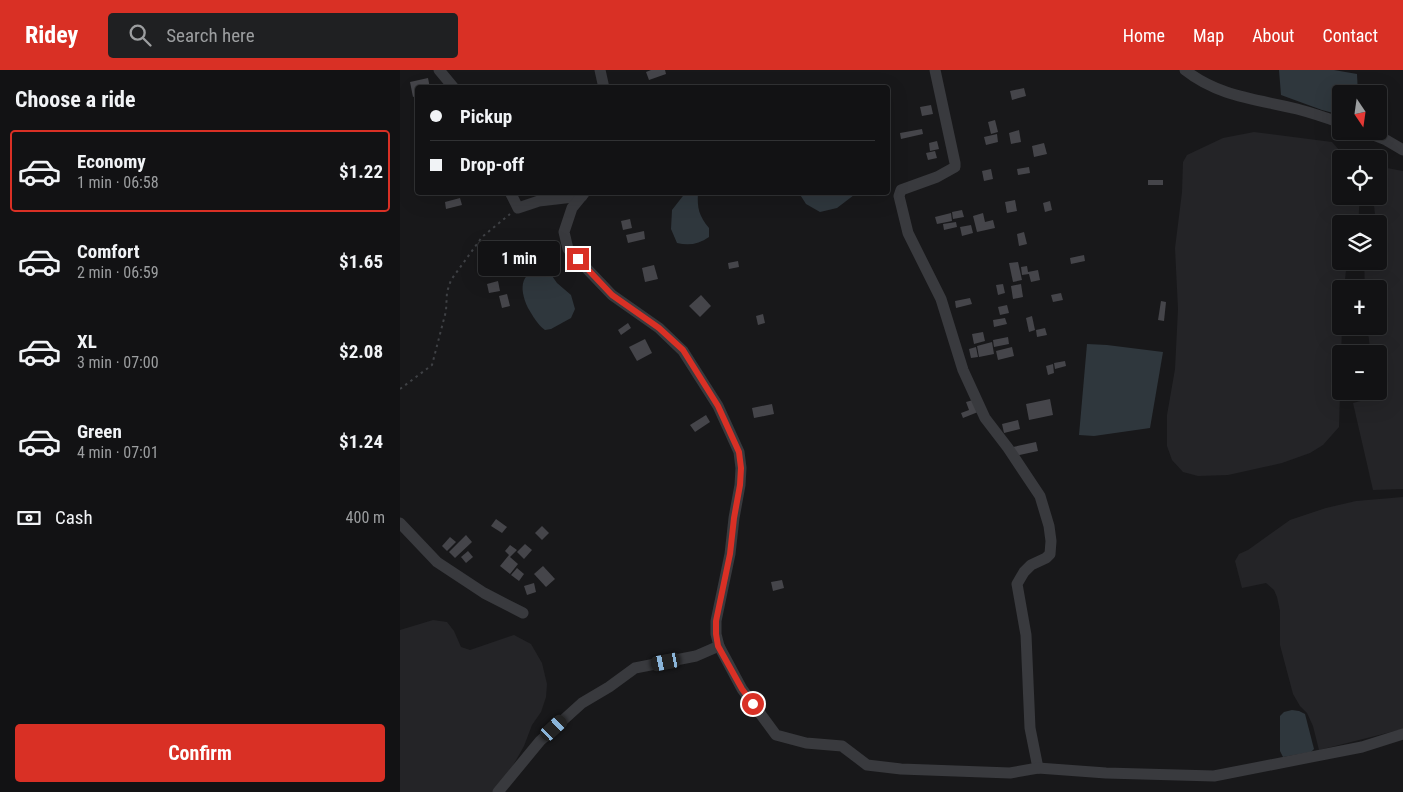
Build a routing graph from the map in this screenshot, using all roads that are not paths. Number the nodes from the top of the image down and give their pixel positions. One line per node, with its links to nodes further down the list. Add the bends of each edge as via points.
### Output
1 (439, 70): 5 (street)
2 (600, 70): 6 (street)
3 (935, 70): 17 (street, via 956,163 937,177 901,190 899,196 908,233 941,299 963,370 981,410 1040,496 1049,526 1050,554 1031,565 1018,584 1026,635 1030,728)
4 (1185, 70): 7 (street, via 1224,92)
5 (452, 85)
6 (603, 85)
7 (1332, 119)
8 (1386, 140): 9 (street)
9 (1403, 150)
10 (512, 195): 11 (street, via 518,208)
11 (578, 195)
12 (583, 195): 15 (street, via 572,208 564,232 568,249 612,295 659,328 683,350 718,406 739,452 740,485 716,621)
13 (400, 523): 14 (street, via 438,562 484,593)
14 (523, 613)
15 (718, 646): 17 (street, via 742,689 776,735 806,743 842,746 867,766 1010,773); 18 (street, via 696,656 635,668 582,702 540,740)
16 (1403, 734): 17 (street, via 1362,747 1214,776)
17 (1038, 768)
18 (498, 792)

